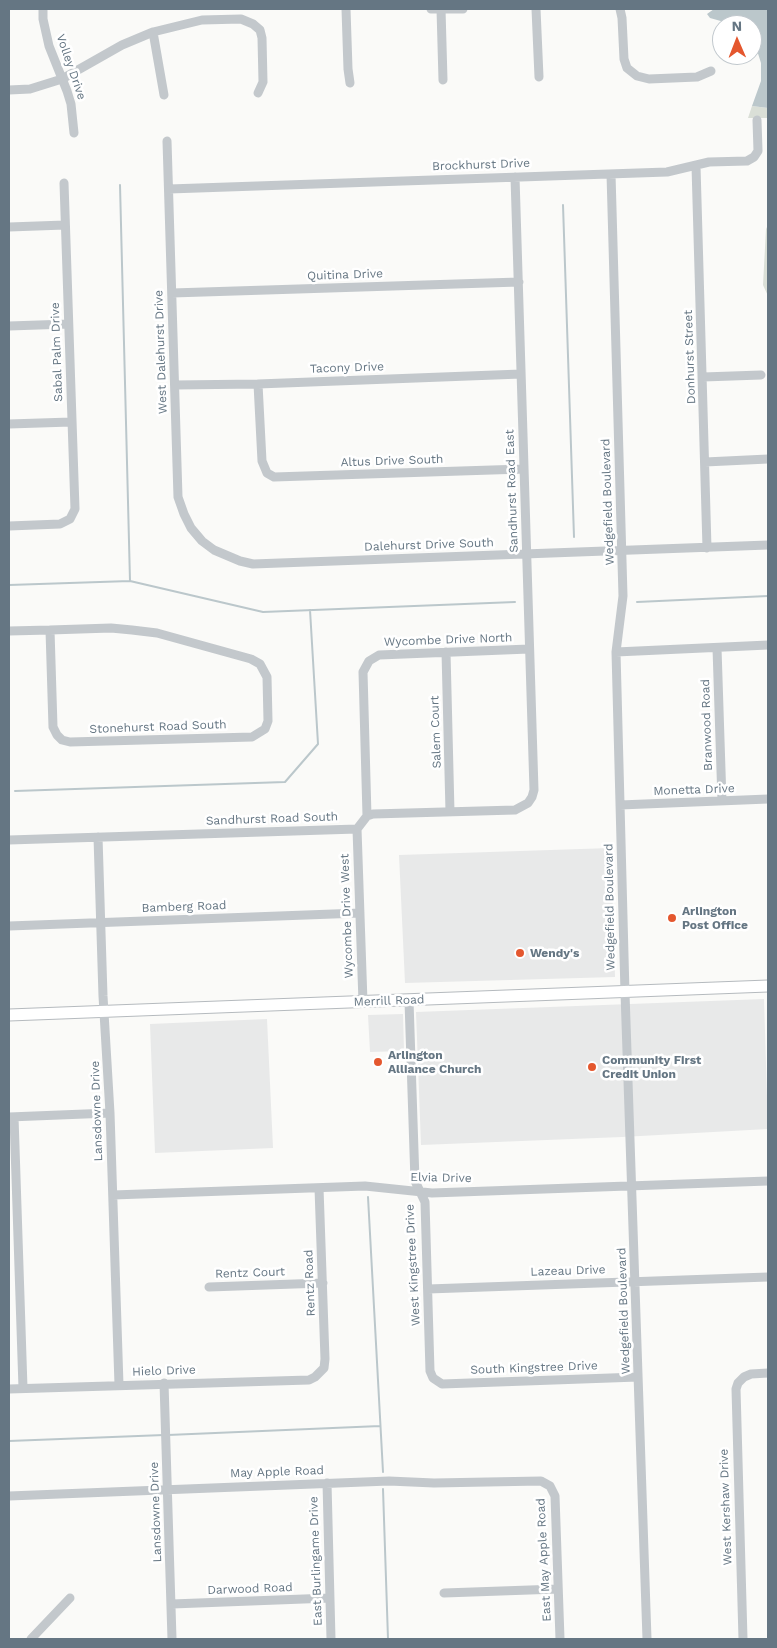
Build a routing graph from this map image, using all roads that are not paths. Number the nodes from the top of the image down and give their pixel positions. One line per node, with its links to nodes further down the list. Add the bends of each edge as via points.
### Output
1 (42, 9): 11 (street, Volley Drive, via 49,46)
2 (346, 9): 13 (street)
3 (431, 9): 4 (street)
4 (441, 9): 5 (street); 12 (street)
5 (463, 9)
6 (536, 9): 10 (street)
7 (620, 9): 9 (street, via 624,59 627,68 637,76 649,79 697,77)
8 (153, 32): 11 (street, via 122,45); 15 (street, via 202,20 242,19 252,24 260,30 262,38 263,82); 16 (street)
9 (711, 71)
10 (539, 77)
11 (62, 79): 14 (street, via 30,89); 18 (street, Volley Drive, via 71,104)
12 (443, 80)
13 (350, 83)
14 (9, 90)
15 (258, 93)
16 (164, 95)
17 (757, 120): 20 (street, Brockhurst Drive, via 758,150 754,156 747,161 709,162)
18 (74, 133)
19 (167, 141): 24 (street, West Dalehurst Drive)
20 (696, 166): 21 (street, Brockhurst Drive, via 668,172); 33 (street, Donhurst Street)
21 (612, 174): 22 (street, Brockhurst Drive); 45 (street, Wedgefield Boulevard)
22 (515, 177): 24 (street, Brockhurst Drive); 27 (street, Sandhurst Road East)
23 (64, 183): 25 (street, Sabal Palm Drive)
24 (169, 189): 28 (street, West Dalehurst Drive)
25 (64, 226): 26 (street); 29 (street, Sabal Palm Drive)
26 (9, 227)
27 (519, 282): 28 (street, Quitina Drive); 31 (street, Sandhurst Road East)
28 (172, 294): 35 (street, West Dalehurst Drive)
29 (68, 324): 30 (street); 36 (street, Sabal Palm Drive)
30 (9, 326)
31 (521, 374): 34 (street, Tacony Drive); 40 (street, Sandhurst Road East)
32 (762, 375): 33 (street)
33 (703, 377): 39 (street, Donhurst Street)
34 (258, 384): 35 (street, Tacony Drive); 40 (street, Altus Drive South, via 262,461 264,469 274,476)
35 (175, 385): 44 (street, West Dalehurst Drive, via 178,497 191,528)
36 (71, 422): 37 (street); 41 (street, Sabal Palm Drive, via 75,509 70,519 60,524)
37 (9, 424)
38 (768, 460): 39 (street)
39 (706, 462): 43 (street, Donhurst Street)
40 (523, 469): 46 (street, Sandhurst Road East)
41 (9, 526)
42 (768, 545): 43 (street, Dalehurst Drive South)
43 (707, 548): 45 (street, Dalehurst Drive South)
44 (214, 550): 46 (street, Dalehurst Drive South, via 253,564)
45 (622, 551): 46 (street, Dalehurst Drive South); 53 (street, Wedgefield Boulevard, via 623,611)
46 (526, 554): 51 (street, Sandhurst Road East)
47 (50, 630): 47 (street, Stonehurst Road South, via 111,628 157,633 252,659 260,664 268,677 266,729 252,737 62,740 53,727); 48 (street)
48 (9, 632)
49 (768, 646): 50 (street)
50 (717, 648): 53 (street); 55 (street, Branwood Road)
51 (529, 649): 52 (street, Wycombe Drive North); 57 (street, Sandhurst Road East, via 532,797 528,804 515,810)
52 (446, 652): 57 (street, Salem Court); 58 (street, Wycombe Drive North, via 379,655 369,661 363,672)
53 (616, 652): 56 (street, Wedgefield Boulevard)
54 (768, 799): 55 (street, Monetta Drive)
55 (722, 801): 56 (street, Monetta Drive)
56 (620, 805): 66 (street, Wedgefield Boulevard)
57 (450, 812): 58 (street)
58 (367, 816): 59 (street)
59 (357, 829): 60 (street, Sandhurst Road South); 62 (street, Wycombe Drive West)
60 (98, 837): 61 (street, Sandhurst Road South); 63 (street, Lansdowne Drive)
61 (9, 840)
62 (360, 913): 63 (street, Bamberg Road); 68 (street, Wycombe Drive West)
63 (100, 922): 64 (street, Bamberg Road); 69 (street, Lansdowne Drive)
64 (9, 926)
65 (768, 986): 66 (main road, Merrill Road)
66 (625, 992): 67 (main road, Merrill Road); 74 (street, Wedgefield Boulevard)
67 (409, 1001): 68 (main road, Merrill Road); 76 (street, West Kingstree Drive, via 415,1181)
68 (363, 1002): 69 (main road, Merrill Road)
69 (105, 1011): 70 (main road, Merrill Road); 71 (street, Lansdowne Drive)
70 (9, 1015)
71 (110, 1113): 72 (street); 77 (street, Lansdowne Drive)
72 (11, 1117): 90 (street)
73 (768, 1181): 74 (street, Elvia Drive)
74 (632, 1186): 76 (street, Elvia Drive); 80 (street, Wedgefield Boulevard)
75 (319, 1188): 76 (street, Elvia Drive, via 365,1186); 77 (street, Elvia Drive); 79 (street, Rentz Road)
76 (419, 1191): 82 (street, West Kingstree Drive, via 425,1202)
77 (113, 1195): 88 (street, Lansdowne Drive)
78 (768, 1277): 80 (street, Lazeau Drive)
79 (323, 1282): 81 (street, Rentz Court); 84 (street, Rentz Road, via 325,1359)
80 (635, 1282): 82 (street, Lazeau Drive); 85 (street, Wedgefield Boulevard)
81 (209, 1287)
82 (428, 1289): 86 (street, West Kingstree Drive, via 430,1371)
83 (768, 1373): 105 (street, West Kershaw Drive, via 744,1377 736,1389)
84 (319, 1374): 87 (street, Hielo Drive, via 308,1380)
85 (638, 1377): 86 (street, South Kingstree Drive, via 442,1384); 104 (street, Wedgefield Boulevard)
86 (433, 1378)
87 (164, 1383): 88 (street, Hielo Drive); 93 (street, Lansdowne Drive)
88 (119, 1385): 90 (street, Hielo Drive)
89 (9, 1388): 90 (street, Hielo Drive)
90 (22, 1388)
91 (327, 1483): 92 (street, May Apple Road, via 534,1480); 93 (street, May Apple Road); 98 (street, East Burlingame Drive)
92 (546, 1483): 95 (street, East May Apple Road, via 555,1496)
93 (168, 1488): 94 (street, May Apple Road); 99 (street, Lansdowne Drive)
94 (9, 1496)
95 (558, 1589): 96 (street); 103 (street, East May Apple Road)
96 (444, 1593)
97 (70, 1598): 100 (street)
98 (330, 1598): 99 (street, Darwood Road); 102 (street, East Burlingame Drive)
99 (172, 1604): 101 (street, Lansdowne Drive)
100 (31, 1639)
101 (172, 1639)
102 (331, 1639)
103 (560, 1639)
104 (647, 1639)
105 (743, 1639)

